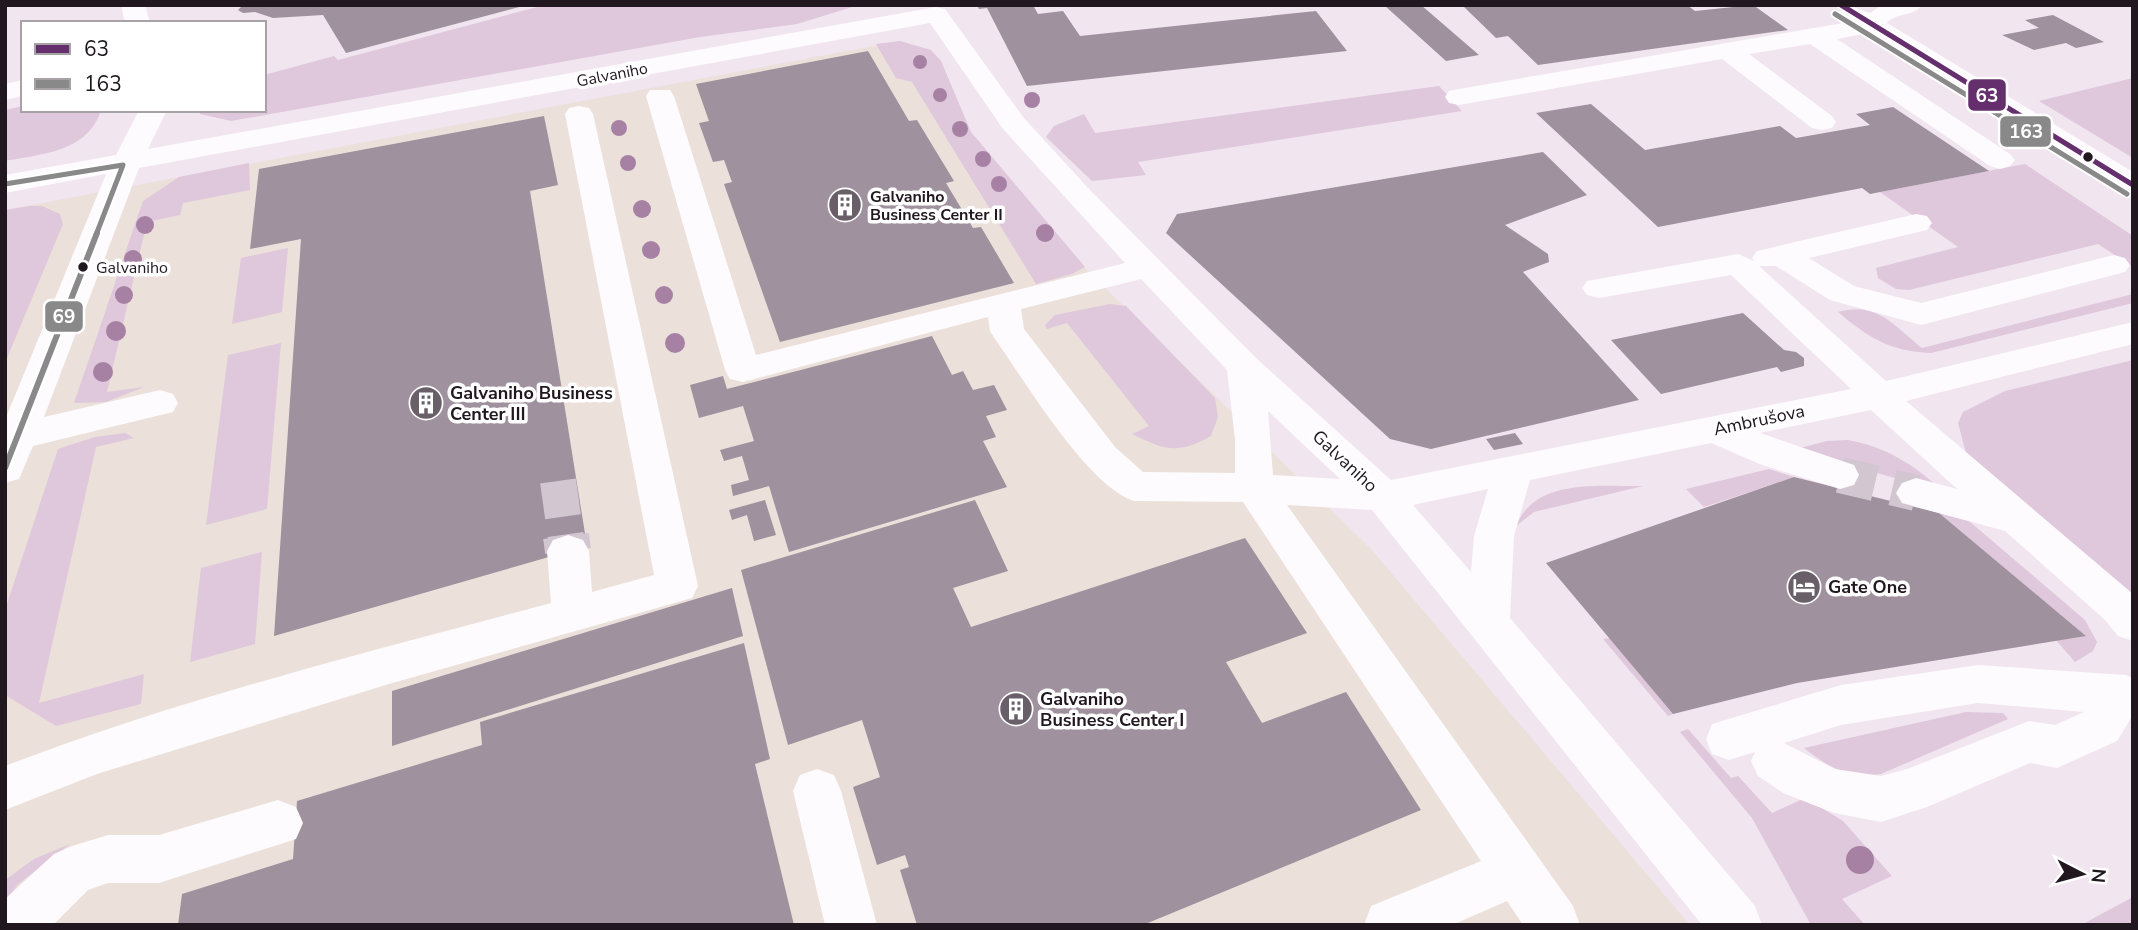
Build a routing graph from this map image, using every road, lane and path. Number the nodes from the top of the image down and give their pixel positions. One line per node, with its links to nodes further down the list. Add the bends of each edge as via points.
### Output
1 (1841, 5): 4 (street)
2 (1910, 5): 4 (street, via 1882,13)
3 (933, 10): 13 (street, Galvaniho); 20 (street, Galvaniho, via 1013,123)
4 (1873, 25): 5 (street); 14 (street)
5 (1816, 36): 6 (street); 12 (street)
6 (1728, 51): 8 (street); 11 (street)
7 (660, 96): 22 (street, via 743,370)
8 (1459, 97)
9 (152, 112): 13 (street, via 138,145)
10 (579, 114): 36 (street, via 677,586)
11 (1822, 122)
12 (2000, 160)
13 (123, 165): 15 (street, Galvaniho); 28 (street)
14 (2133, 182)
15 (5, 184)
16 (1916, 223): 17 (street)
17 (1781, 255): 18 (street); 19 (street, via 1842,293 1920,314)
18 (1738, 264): 21 (street); 25 (street)
19 (2114, 265)
20 (1151, 267): 22 (street); 24 (street, Galvaniho)
21 (1599, 288)
22 (1003, 303): 31 (street, Ambrušova, via 1007,331 1101,457 1134,486)
23 (2133, 333): 25 (street, Ambrušova)
24 (1244, 367): 31 (street, via 1254,439); 33 (street, Galvaniho)
25 (1877, 396): 27 (street, Ambrušova); 34 (street)
26 (160, 403): 28 (street)
27 (1714, 429): 29 (street, Ambrušova); 30 (street)
28 (10, 448)
29 (1513, 471): 33 (street, Ambrušova); 37 (street, via 1494,536)
30 (1840, 475)
31 (1254, 488): 33 (street, Ambrušova); 45 (street)
32 (1916, 493): 34 (street)
33 (1383, 496): 37 (street, Galvaniho)
34 (2019, 520): 38 (street)
35 (568, 551): 36 (street)
36 (573, 614): 42 (street, via 92,754)
37 (1488, 622): 50 (street, Galvaniho)
38 (2133, 622)
39 (2125, 695): 40 (street, via 1978,684 1841,705); 41 (street, via 2101,726 2057,747 2029,742 1881,799 1834,791)
40 (1729, 739)
41 (1774, 761)
42 (5, 788)
43 (817, 791): 47 (street)
44 (278, 823): 46 (street, via 159,859 108,859 72,871 25,916)
45 (1517, 871): 48 (street); 49 (street)
46 (24, 925)
47 (851, 925)
48 (1390, 925)
49 (1554, 925)
50 (1736, 925)

